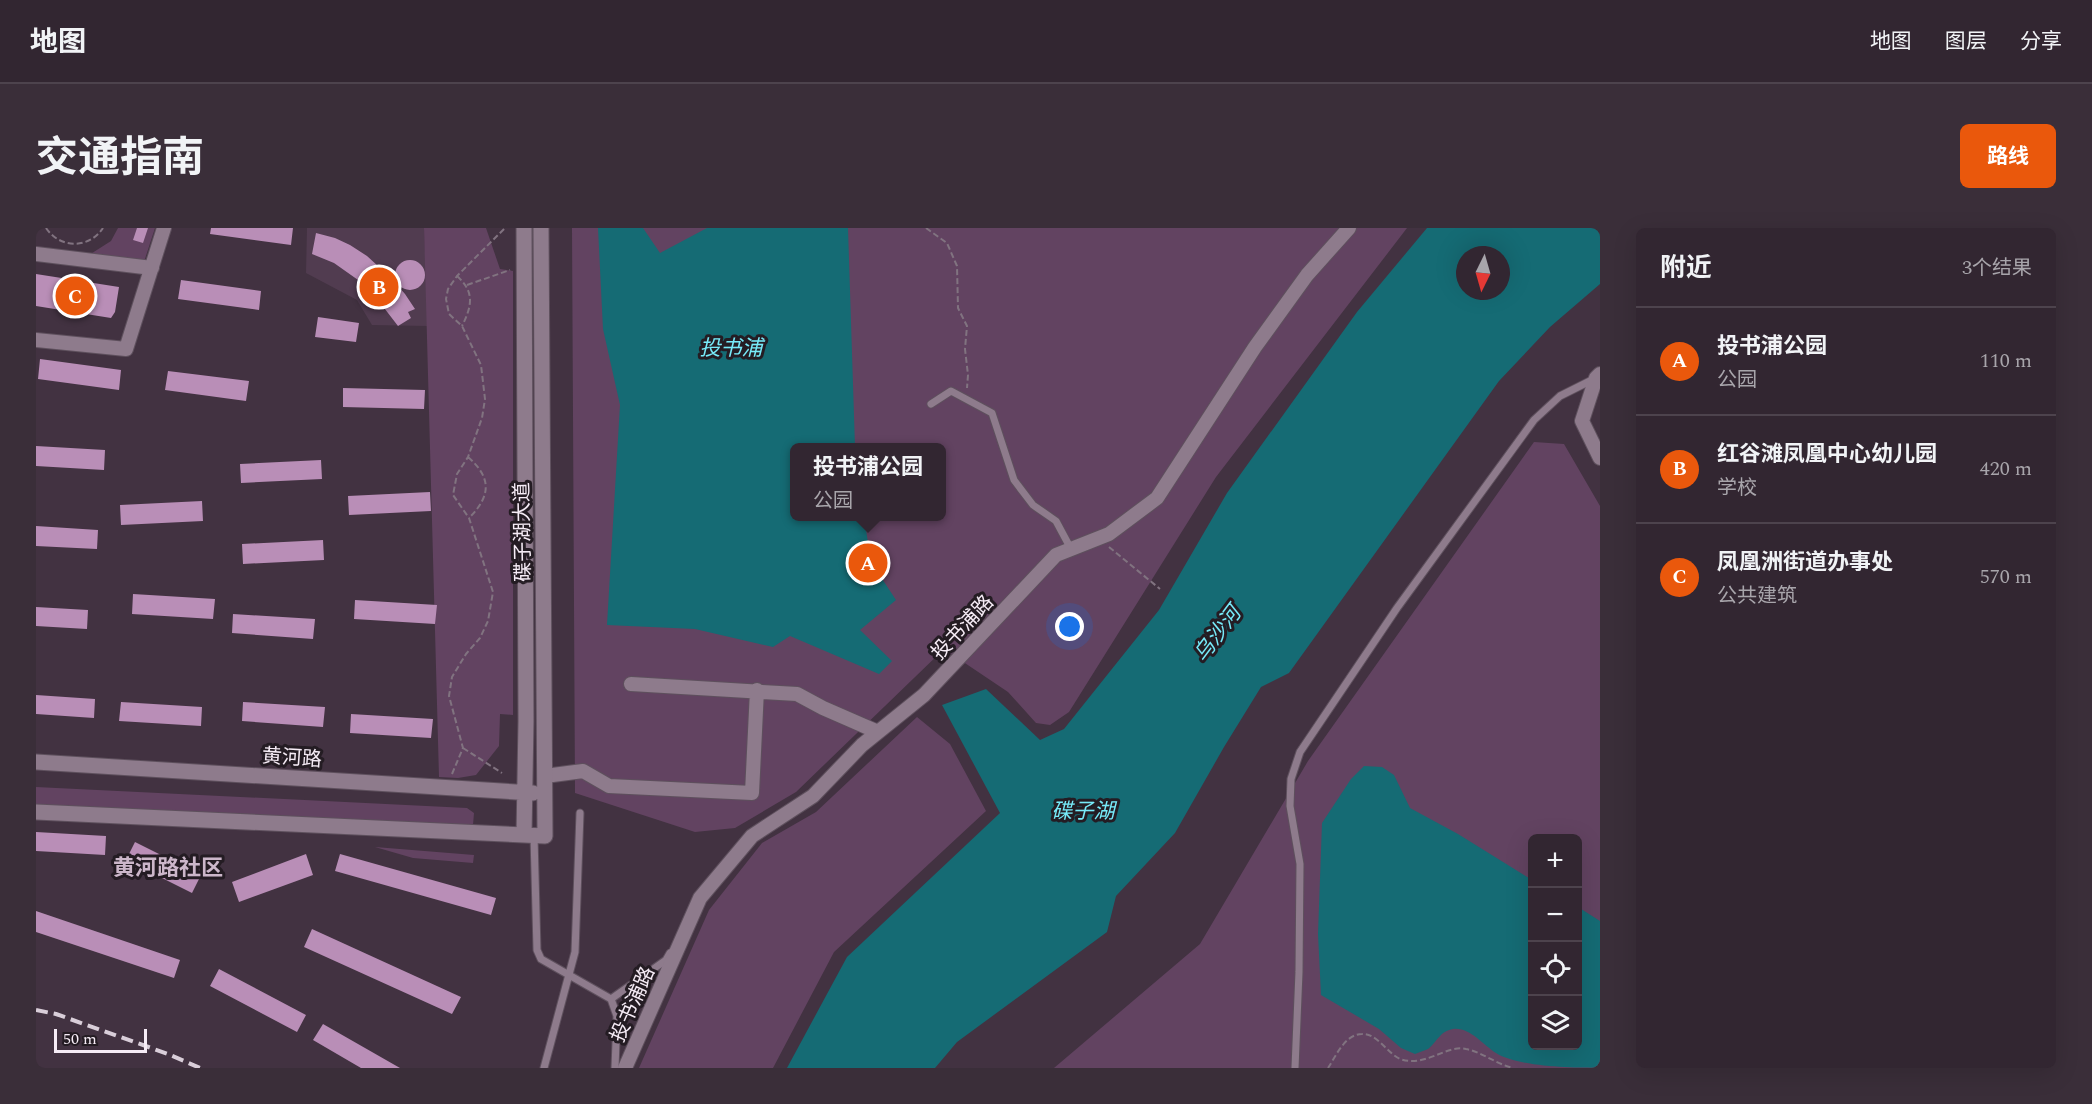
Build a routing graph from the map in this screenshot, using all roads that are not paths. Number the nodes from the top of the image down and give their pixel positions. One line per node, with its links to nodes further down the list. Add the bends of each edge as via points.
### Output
1 (164, 228): 6 (street)
2 (524, 228): 17 (main road, 碟子湖大道)
3 (541, 228): 16 (main road, 碟子湖大道)
4 (1349, 228): 11 (street, 投书浦路, via 1307,275 1255,347 1157,498 1109,534)
5 (36, 254): 6 (street)
6 (152, 268): 7 (street, via 126,350)
7 (36, 340)
8 (1598, 376): 10 (street, via 1582,421); 28 (lane, via 1560,396 1534,420 1397,608 1300,752 1291,779 1290,806 1300,864)
9 (931, 404): 11 (lane, via 951,391 992,413 1014,480 1033,505 1056,521)
10 (1600, 458)
11 (1071, 549): 14 (street, 投书浦路, via 1056,555 924,695)
12 (631, 684): 13 (street)
13 (757, 690): 14 (street, via 797,694); 16 (street, via 752,793 609,786 583,771)
14 (879, 732): 22 (street, 投书浦路, via 813,796 752,836)
15 (36, 762): 17 (main road, 黄河路)
16 (545, 776): 18 (main road, 碟子湖大道)
17 (525, 793): 18 (main road, 黄河路); 21 (main road, 碟子湖大道)
18 (545, 794): 21 (main road, 碟子湖大道)
19 (36, 812): 21 (main road)
20 (580, 813): 23 (lane, via 575,952)
21 (535, 835): 23 (lane, via 537,950 541,959)
22 (700, 898): 24 (lane, via 666,960); 27 (street, 投书浦路)
23 (569, 975): 24 (lane); 25 (lane)
24 (611, 999): 26 (lane, via 617,1016)
25 (544, 1068)
26 (615, 1068)
27 (625, 1068)
28 (1295, 1068)

